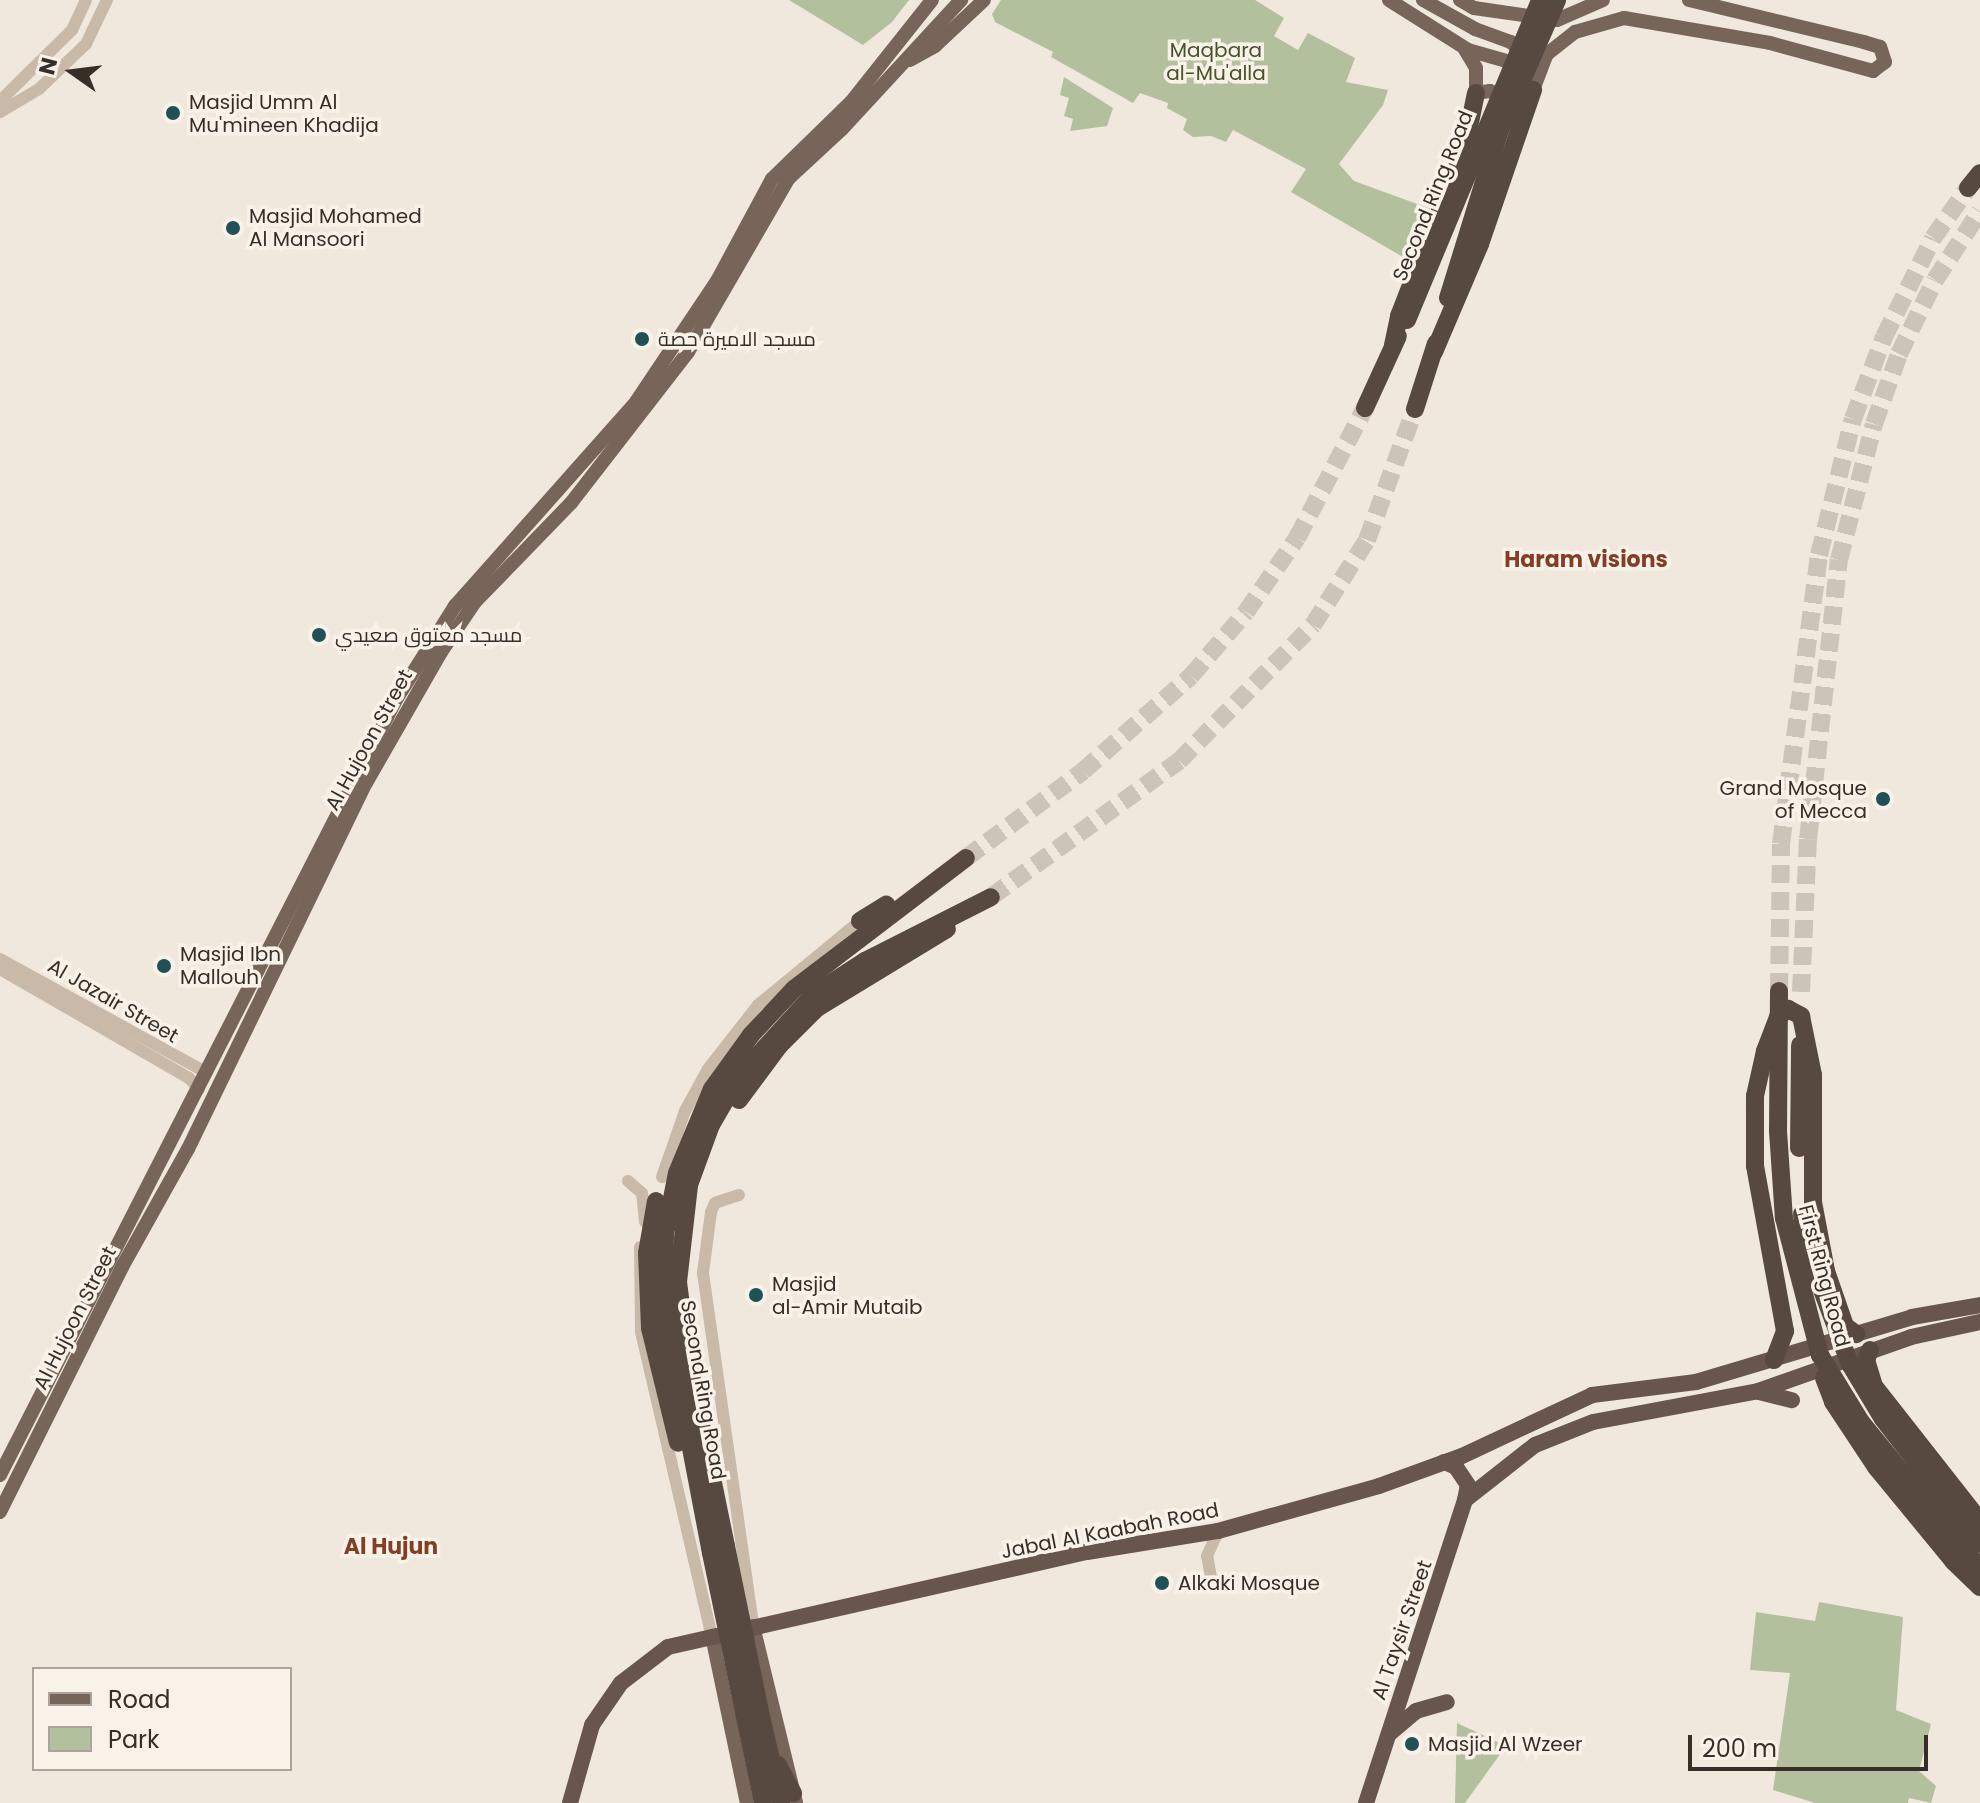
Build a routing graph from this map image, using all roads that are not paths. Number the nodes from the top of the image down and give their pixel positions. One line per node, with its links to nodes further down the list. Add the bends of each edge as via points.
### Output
1 (86, 0): 21 (street, via 72,30)
2 (107, 0): 22 (street, via 86,44 39,89)
3 (932, 0): 18 (main road)
4 (942, 0): 18 (main road)
5 (961, 0): 18 (main road)
6 (984, 0): 18 (main road, via 935,46)
7 (1389, 0): 15 (main road)
8 (1423, 0): 14 (main road)
9 (1460, 0): 12 (main road, via 1474,8 1557,20)
10 (1540, 0): 25 (highway, Second Ring Road, bridge)
11 (1557, 0): 24 (highway, Second Ring Road, bridge, via 1499,133)
12 (1603, 0)
13 (1689, 0): 16 (main road, via 1880,47 1885,62 1873,71 1770,43 1624,18 1575,32)
14 (1475, 29): 15 (main road, via 1478,41); 17 (main road, via 1511,42)
15 (1463, 47): 17 (main road, via 1493,59); 20 (main road, via 1476,68)
16 (1547, 54): 17 (main road); 19 (main road)
17 (1527, 61): 19 (main road)
18 (891, 64): 39 (main road, Al Hujoon Street, via 772,179 717,281 609,437 455,606 397,698); 58 (main road, Al Hujoon Street, via 789,178 688,352 571,503 475,602 441,652 366,783 188,1149 122,1267)
19 (1533, 90): 23 (highway)
20 (1476, 93): 23 (main road, via 1504,95); 25 (highway, via 1465,147)
21 (0, 101)
22 (0, 112)
23 (1523, 118): 24 (highway)
24 (1453, 300): 27 (highway, Second Ring Road)
25 (1403, 318): 26 (highway, Second Ring Road)
26 (1365, 408)
27 (1415, 409)
28 (966, 858): 29 (highway, Second Ring Road)
29 (941, 876): 32 (highway); 62 (highway, Second Ring Road, via 794,989 751,1035 712,1089 677,1173 665,1234 663,1302)
30 (991, 897): 31 (highway, Second Ring Road)
31 (964, 913): 41 (highway, via 930,944 817,1008 779,1046); 69 (highway, Second Ring Road, bridge, via 838,977 771,1035 711,1125 689,1185 679,1256 680,1310)
32 (860, 921): 42 (street, via 758,1005 708,1069 685,1111)
33 (0, 959): 39 (street, Al Jazair Street)
34 (0, 969): 40 (street, Al Jazair Street, via 189,1078)
35 (1779, 991): 38 (highway, First Ring Road)
36 (1801, 992): 37 (highway, First Ring Road)
37 (1801, 1016): 38 (highway, via 1788,1009); 46 (highway, First Ring Road); 49 (highway, via 1813,1075 1813,1202 1826,1271 1845,1326)
38 (1778, 1017): 46 (highway, First Ring Road, via 1778,1131); 52 (highway, via 1755,1096 1755,1166 1785,1331)
39 (207, 1073): 40 (main road, Al Hujoon Street)
40 (199, 1089): 56 (main road, Al Hujoon Street)
41 (739, 1100)
42 (662, 1177)
43 (628, 1181): 45 (street)
44 (739, 1195): 66 (street, via 715,1203 703,1273)
45 (651, 1207): 62 (highway, via 650,1328 663,1394); 67 (street, via 638,1269 641,1332)
46 (1793, 1216): 51 (highway, First Ring Road, bridge); 61 (highway, First Ring Road, bridge, via 1850,1364 1883,1419)
47 (1980, 1305): 49 (highway, Jabal Al Kaabah Road)
48 (1980, 1322): 50 (highway)
49 (1856, 1334): 52 (highway, Jabal Al Kaabah Road)
50 (1870, 1350): 53 (highway); 59 (highway, via 1866,1360 1874,1386)
51 (1820, 1355): 63 (highway, First Ring Road, bridge, via 1869,1433); 65 (highway, bridge, via 1833,1402 1876,1467)
52 (1774, 1360): 55 (highway, Jabal Al Kaabah Road, via 1696,1382 1592,1395)
53 (1758, 1391): 54 (highway); 57 (highway, via 1593,1422 1535,1445)
54 (1792, 1400)
55 (1444, 1462): 57 (highway, via 1456,1467 1468,1485); 60 (highway, Jabal Al Kaabah Road)
56 (0, 1475)
57 (1465, 1500): 70 (highway, Al Taysir Street)
58 (0, 1512)
59 (1980, 1521)
60 (1218, 1531): 64 (street, via 1207,1556); 66 (highway, Jabal Al Kaabah Road, via 1087,1552)
61 (1980, 1544)
62 (711, 1553): 69 (highway, Second Ring Road, bridge)
63 (1980, 1568)
64 (1212, 1583)
65 (1980, 1587)
66 (753, 1626): 67 (highway, Jabal Al Kaabah Road); 71 (main road)
67 (712, 1636): 72 (highway, Jabal Al Kaabah Road, via 668,1647 621,1683 592,1725); 73 (main road)
68 (1447, 1702): 70 (highway, via 1416,1711)
69 (752, 1712): 71 (highway); 74 (highway)
70 (1389, 1734): 75 (highway, Al Taysir Street)
71 (790, 1800)
72 (570, 1803)
73 (747, 1803)
74 (763, 1803)
75 (1366, 1803)

